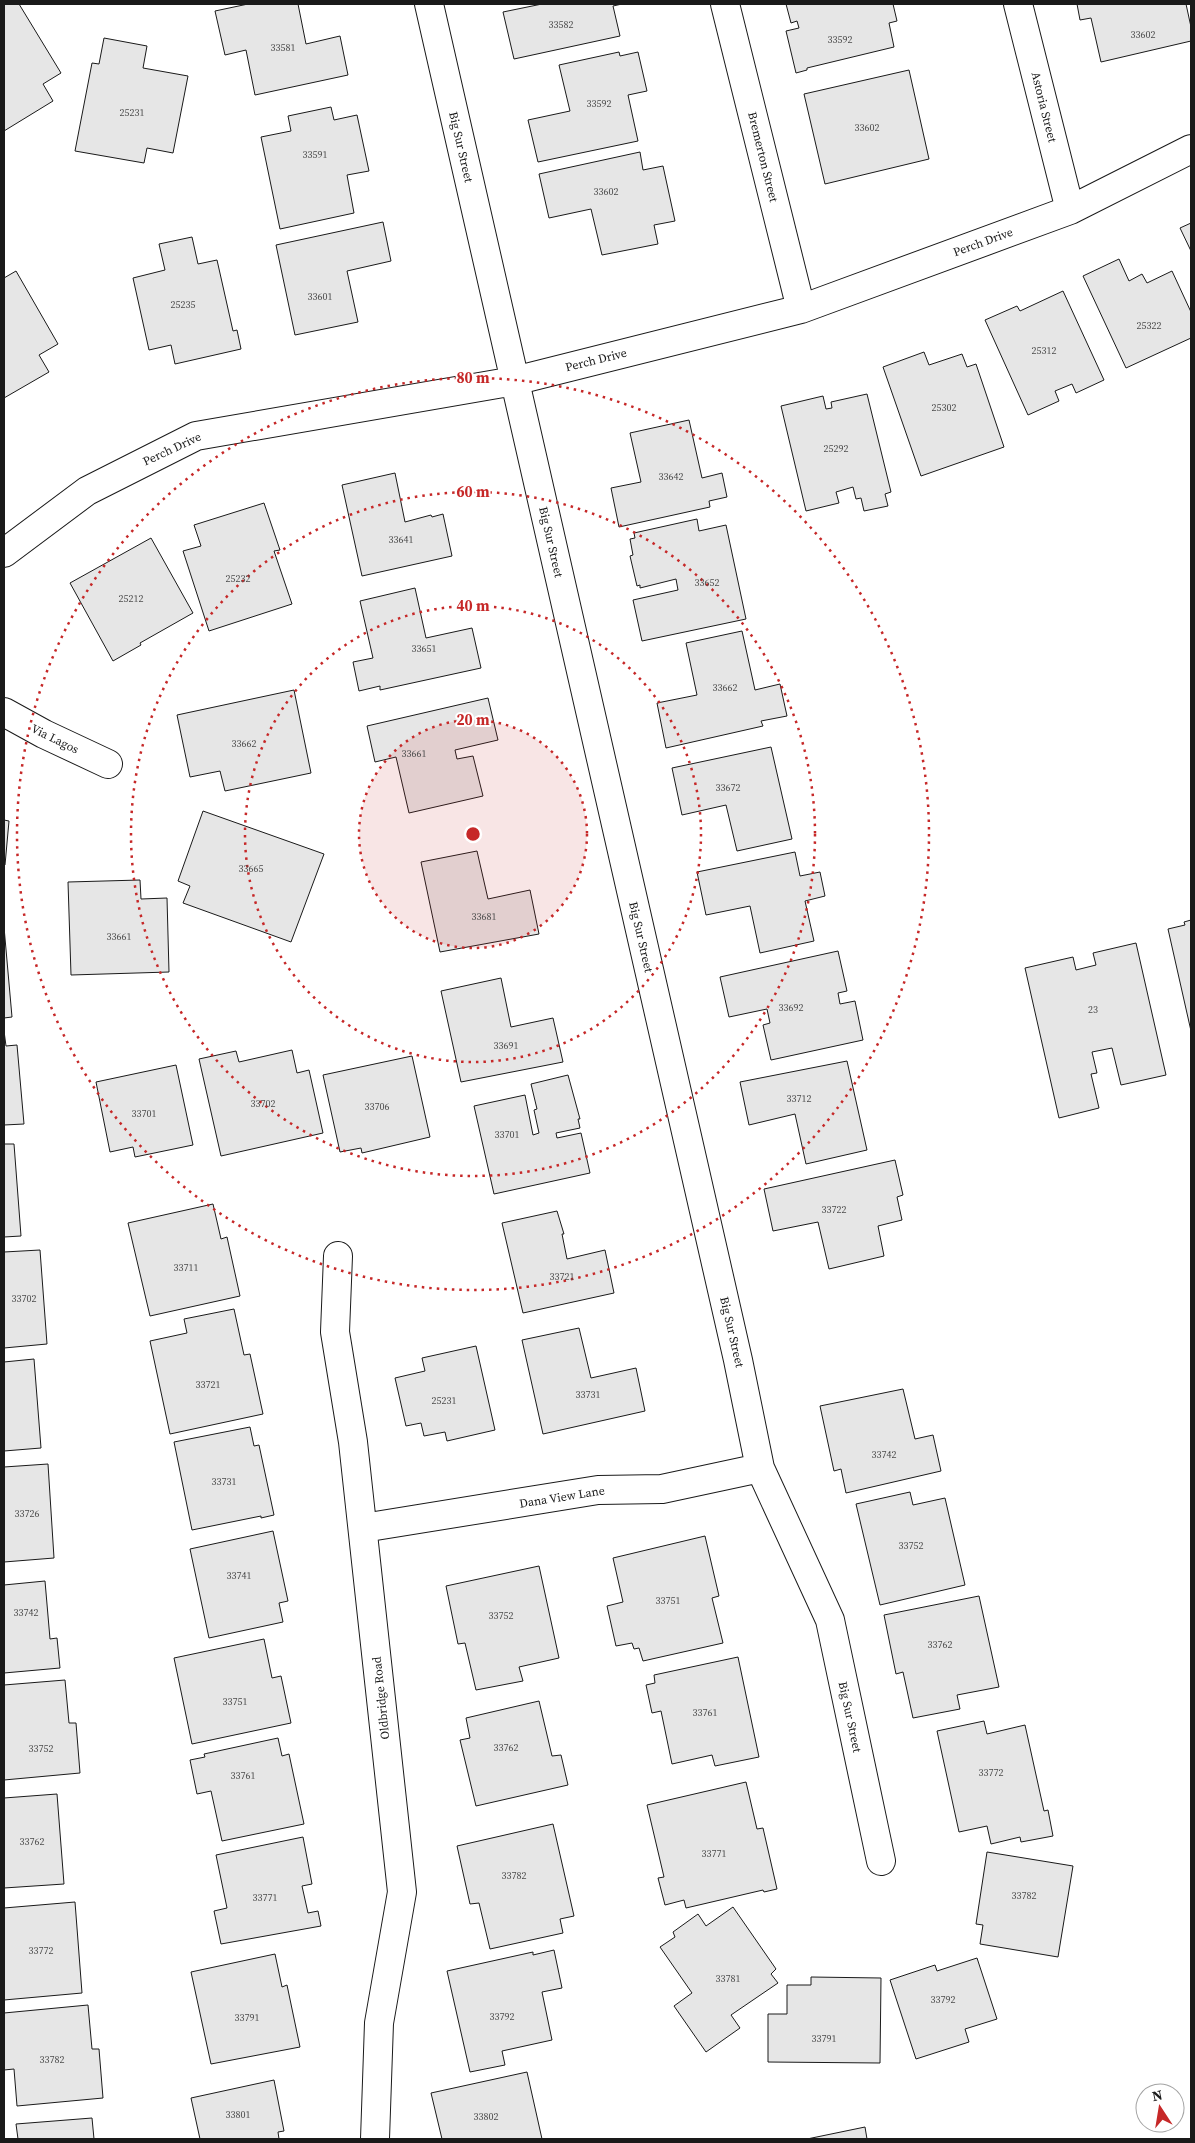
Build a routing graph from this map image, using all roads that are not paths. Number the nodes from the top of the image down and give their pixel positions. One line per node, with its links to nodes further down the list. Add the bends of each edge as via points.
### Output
1 (429, 4): 7 (street, Big Sur Street)
2 (725, 4): 6 (street, Bremerton Street)
3 (1018, 4): 5 (street, Astoria Street)
4 (1191, 149): 5 (street, Perch Drive)
5 (1070, 210): 6 (street, Perch Drive)
6 (801, 310): 7 (street, Perch Drive)
7 (514, 381): 8 (street, Perch Drive, via 196,436 87,491); 12 (street, Big Sur Street)
8 (4, 553)
9 (4, 712): 10 (street, Via Lagos)
10 (108, 764)
11 (338, 1256): 13 (street, Oldbridge Road, via 335,1332)
12 (760, 1468): 13 (street, Dana View Lane, via 662,1489 598,1490); 14 (street, Big Sur Street, via 830,1620)
13 (363, 1528): 15 (street, Oldbridge Road, via 402,1892 378,2023)
14 (881, 1861)
15 (375, 2139)

